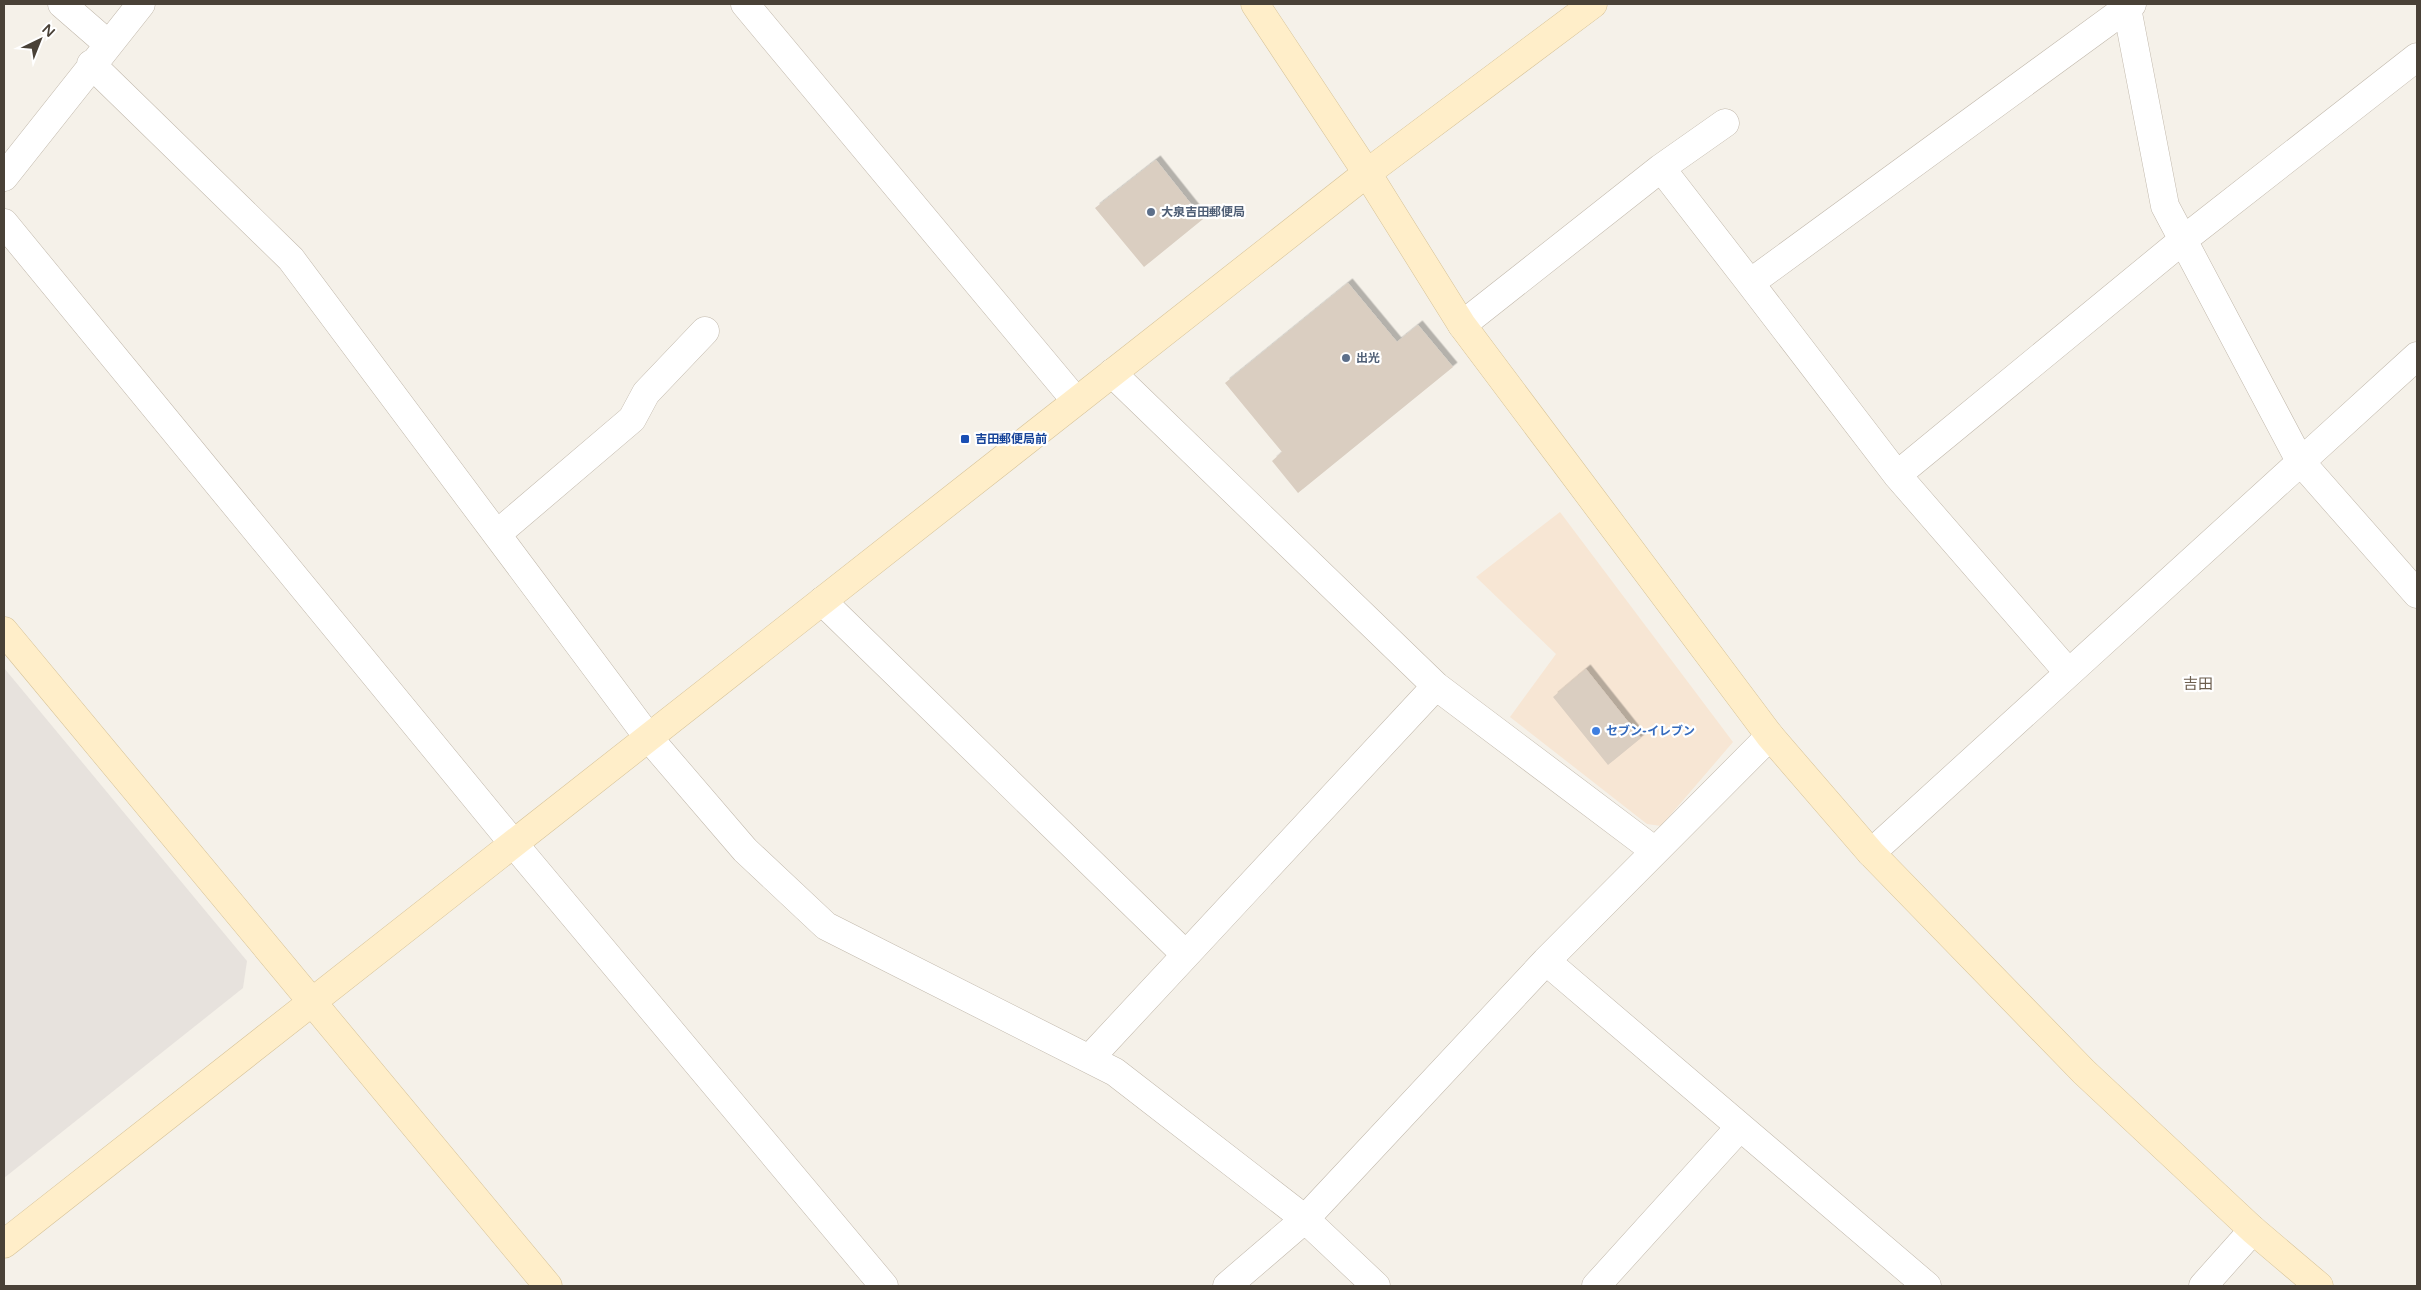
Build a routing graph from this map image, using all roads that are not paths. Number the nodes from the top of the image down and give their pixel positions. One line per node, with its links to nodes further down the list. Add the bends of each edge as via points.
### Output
1 (62, 4): 7 (street)
2 (141, 4): 7 (street)
3 (745, 4): 20 (street)
4 (1254, 4): 11 (street)
5 (1593, 4): 11 (street)
6 (2130, 6): 14 (street, via 2166,206); 15 (street)
7 (99, 54): 12 (street); 23 (street, via 291,259)
8 (2417, 57): 14 (street)
9 (1725, 123): 10 (street)
10 (1661, 168): 15 (street); 16 (street)
11 (1367, 173): 16 (street); 19 (street)
12 (4, 174)
13 (4, 223): 31 (street)
14 (2183, 240): 21 (street); 22 (street)
15 (1750, 283): 22 (street)
16 (1462, 324): 29 (street)
17 (705, 331): 23 (street, via 646,393 632,419)
18 (2417, 356): 21 (street)
19 (1112, 373): 20 (street); 28 (street)
20 (1076, 402): 25 (street)
21 (2300, 461): 24 (street); 27 (street)
22 (1897, 475): 27 (street)
23 (497, 534): 30 (street)
24 (2417, 594)
25 (822, 601): 30 (street); 34 (street)
26 (4, 631): 36 (street)
27 (2068, 672): 33 (street)
28 (1436, 686): 32 (street); 34 (street)
29 (1770, 736): 32 (street); 33 (street)
30 (648, 737): 31 (street); 37 (street, via 744,850 826,926)
31 (513, 843): 36 (street); 43 (street)
32 (1655, 850): 35 (street)
33 (1871, 853): 40 (street, via 2084,1072)
34 (1185, 954): 37 (street)
35 (1546, 961): 38 (street); 39 (street)
36 (311, 1002): 41 (street); 42 (street)
37 (1090, 1058): 39 (street, via 1115,1072)
38 (1740, 1127): 46 (street); 47 (street)
39 (1305, 1219): 44 (street); 45 (street)
40 (2253, 1230): 48 (street); 49 (street)
41 (4, 1244)
42 (548, 1286)
43 (884, 1286)
44 (1227, 1286)
45 (1376, 1286)
46 (1596, 1286)
47 (1927, 1286)
48 (2203, 1286)
49 (2318, 1286)

